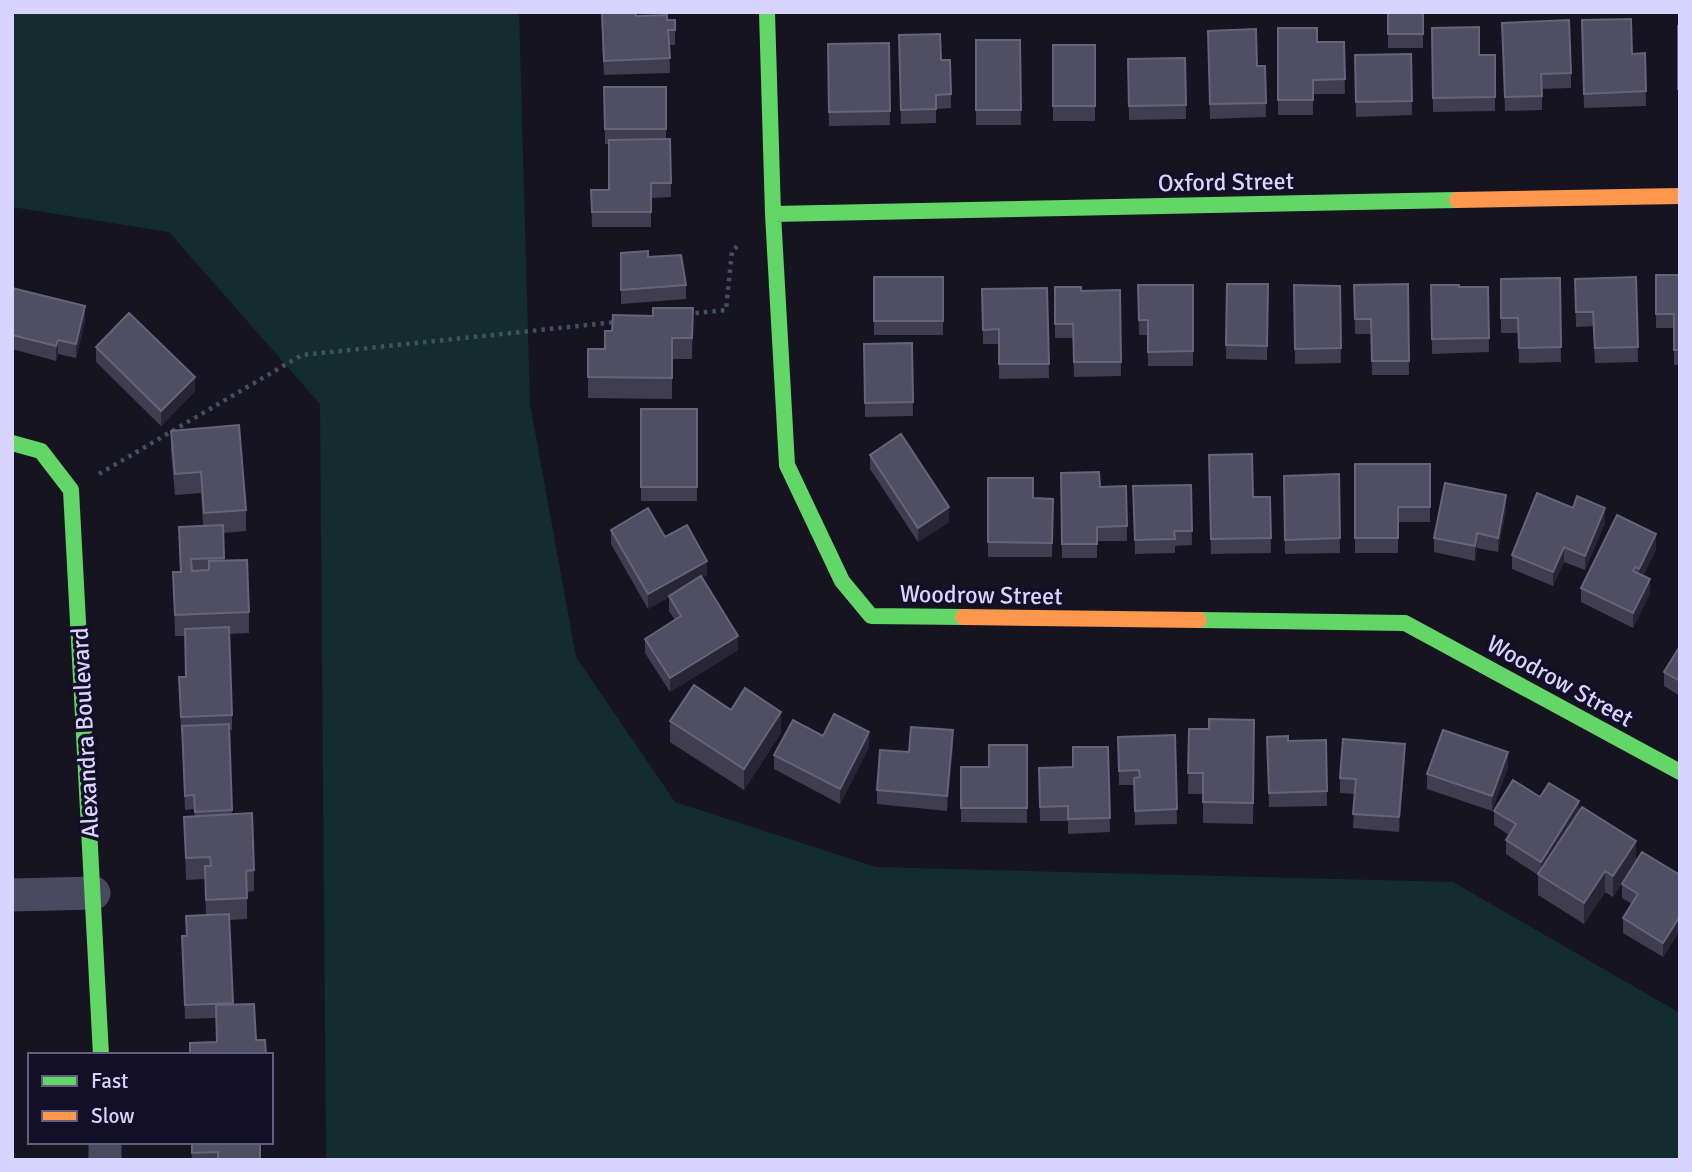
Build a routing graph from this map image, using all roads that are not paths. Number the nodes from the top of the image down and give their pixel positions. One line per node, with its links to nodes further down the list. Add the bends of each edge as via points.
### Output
1 (767, 12): 3 (street, Woodrow Street)
2 (1680, 195): 3 (street, Oxford Street)
3 (773, 214): 5 (street, Woodrow Street, via 787,465 842,582 871,616 1405,623)
4 (12, 443): 6 (street, Alexandra Boulevard, via 41,452 71,490)
5 (1680, 772)
6 (94, 893): 7 (street); 8 (street, Alexandra Boulevard)
7 (12, 895)
8 (101, 1053)

